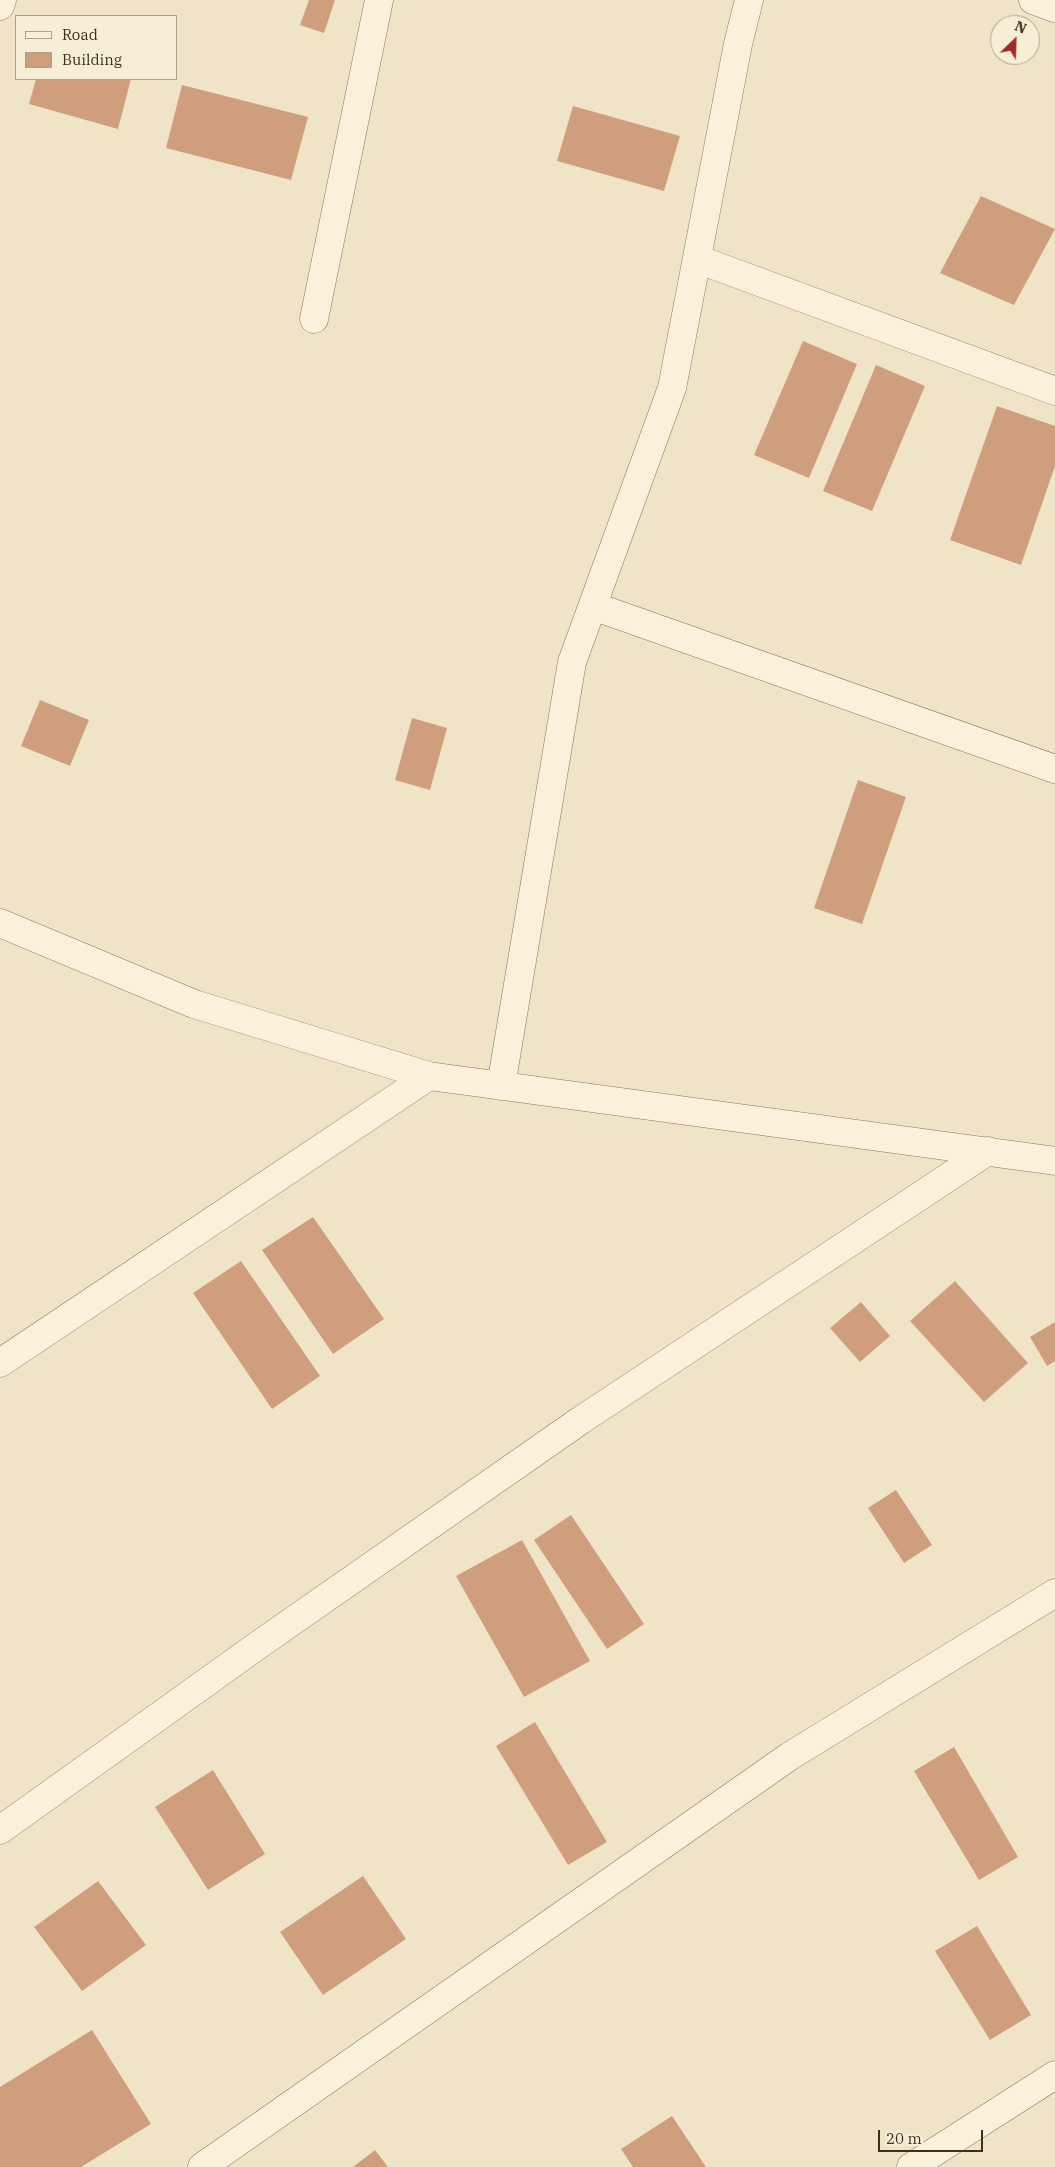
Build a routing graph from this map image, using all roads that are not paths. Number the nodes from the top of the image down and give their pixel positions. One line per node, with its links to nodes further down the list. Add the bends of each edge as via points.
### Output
1 (2, 0): 5 (street)
2 (379, 0): 8 (street)
3 (749, 0): 7 (street)
4 (1033, 0): 6 (street)
5 (0, 6)
6 (1055, 8)
7 (697, 259): 9 (street); 10 (street, via 672,388)
8 (314, 319)
9 (1055, 391)
10 (593, 606): 11 (street); 14 (street, via 572,662)
11 (1055, 769)
12 (0, 923): 13 (street, via 194,1004)
13 (429, 1076): 14 (street); 17 (street)
14 (501, 1086): 15 (street)
15 (988, 1152): 16 (street); 19 (street, via 581,1420)
16 (1055, 1160)
17 (0, 1363)
18 (1055, 1593): 21 (street, via 790,1756)
19 (0, 1830)
20 (1055, 2075): 22 (street)
21 (202, 2167)
22 (910, 2167)

